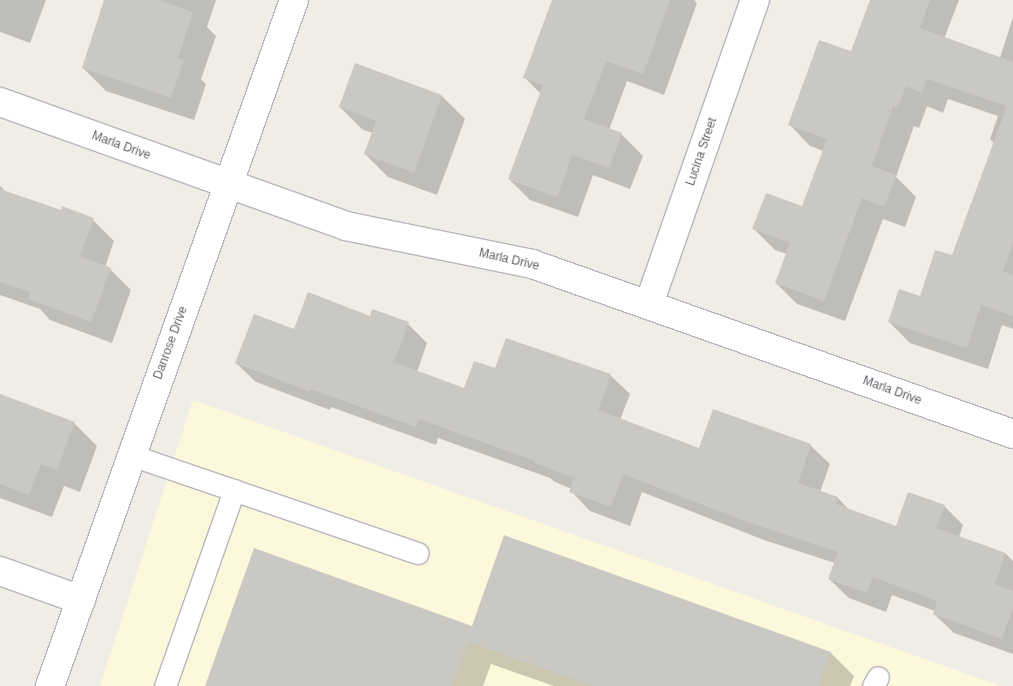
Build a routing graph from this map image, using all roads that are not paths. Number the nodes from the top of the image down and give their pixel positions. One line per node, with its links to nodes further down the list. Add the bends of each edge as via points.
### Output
1 (294, 0): 4 (street, Danrose Drive)
2 (756, 0): 5 (street, Lucina Street)
3 (0, 102): 4 (street, Marla Drive)
4 (229, 184): 5 (street, Marla Drive, via 346,226 532,264); 7 (street, Danrose Drive)
5 (649, 304): 6 (street, Marla Drive)
6 (1013, 434)
7 (131, 455): 8 (lane); 11 (street, Danrose Drive)
8 (234, 490): 9 (lane); 13 (lane)
9 (418, 553)
10 (0, 570): 11 (street)
11 (81, 600): 12 (street, Danrose Drive)
12 (50, 686)
13 (165, 686)

